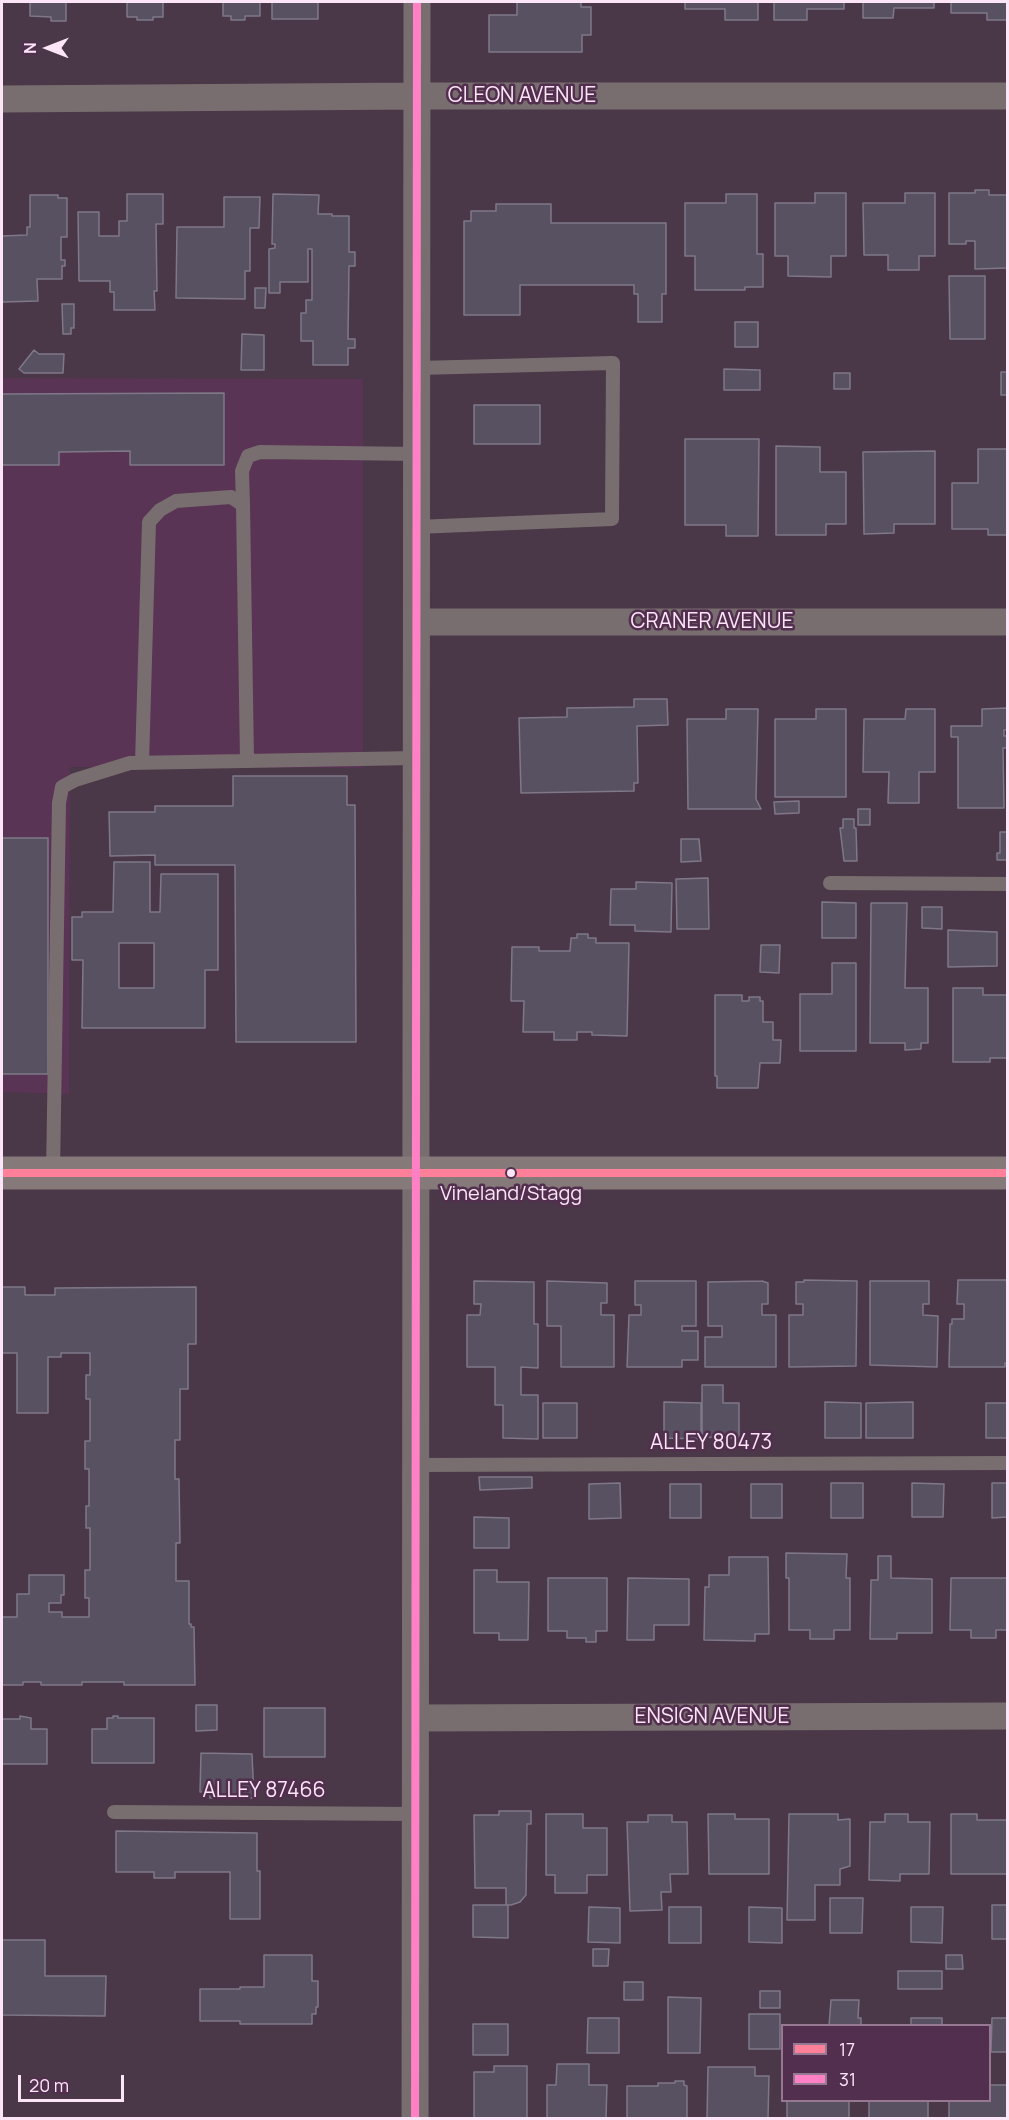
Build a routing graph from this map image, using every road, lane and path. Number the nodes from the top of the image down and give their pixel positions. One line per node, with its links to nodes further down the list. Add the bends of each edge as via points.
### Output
1 (417, 2): 2 (street)
2 (417, 96): 3 (street, CLEON AVENUE); 4 (street, CLEON AVENUE); 5 (street)
3 (1008, 96)
4 (2, 99)
5 (418, 368): 6 (street); 8 (lane, via 613,363 612,519)
6 (417, 454): 7 (lane, via 260,452 248,456 243,471); 8 (street)
7 (243, 506): 12 (lane); 13 (lane, via 231,497 176,501 149,522)
8 (416, 527): 9 (street)
9 (417, 622): 10 (street, CRANER AVENUE); 11 (street)
10 (1008, 622)
11 (416, 758): 12 (lane); 19 (street)
12 (247, 761): 13 (lane)
13 (142, 763): 17 (lane, via 89,775 62,787)
14 (830, 883): 15 (lane)
15 (1008, 884)
16 (2, 1173): 17 (main road)
17 (53, 1173): 19 (main road)
18 (1008, 1173): 19 (main road)
19 (415, 1174): 21 (street)
20 (1008, 1463): 21 (lane, ALLEY 80473)
21 (416, 1465): 23 (street)
22 (1008, 1716): 23 (street, ENSIGN AVENUE)
23 (416, 1719): 25 (street)
24 (114, 1812): 25 (lane, ALLEY 87466)
25 (414, 1814): 26 (street)
26 (415, 2118)

